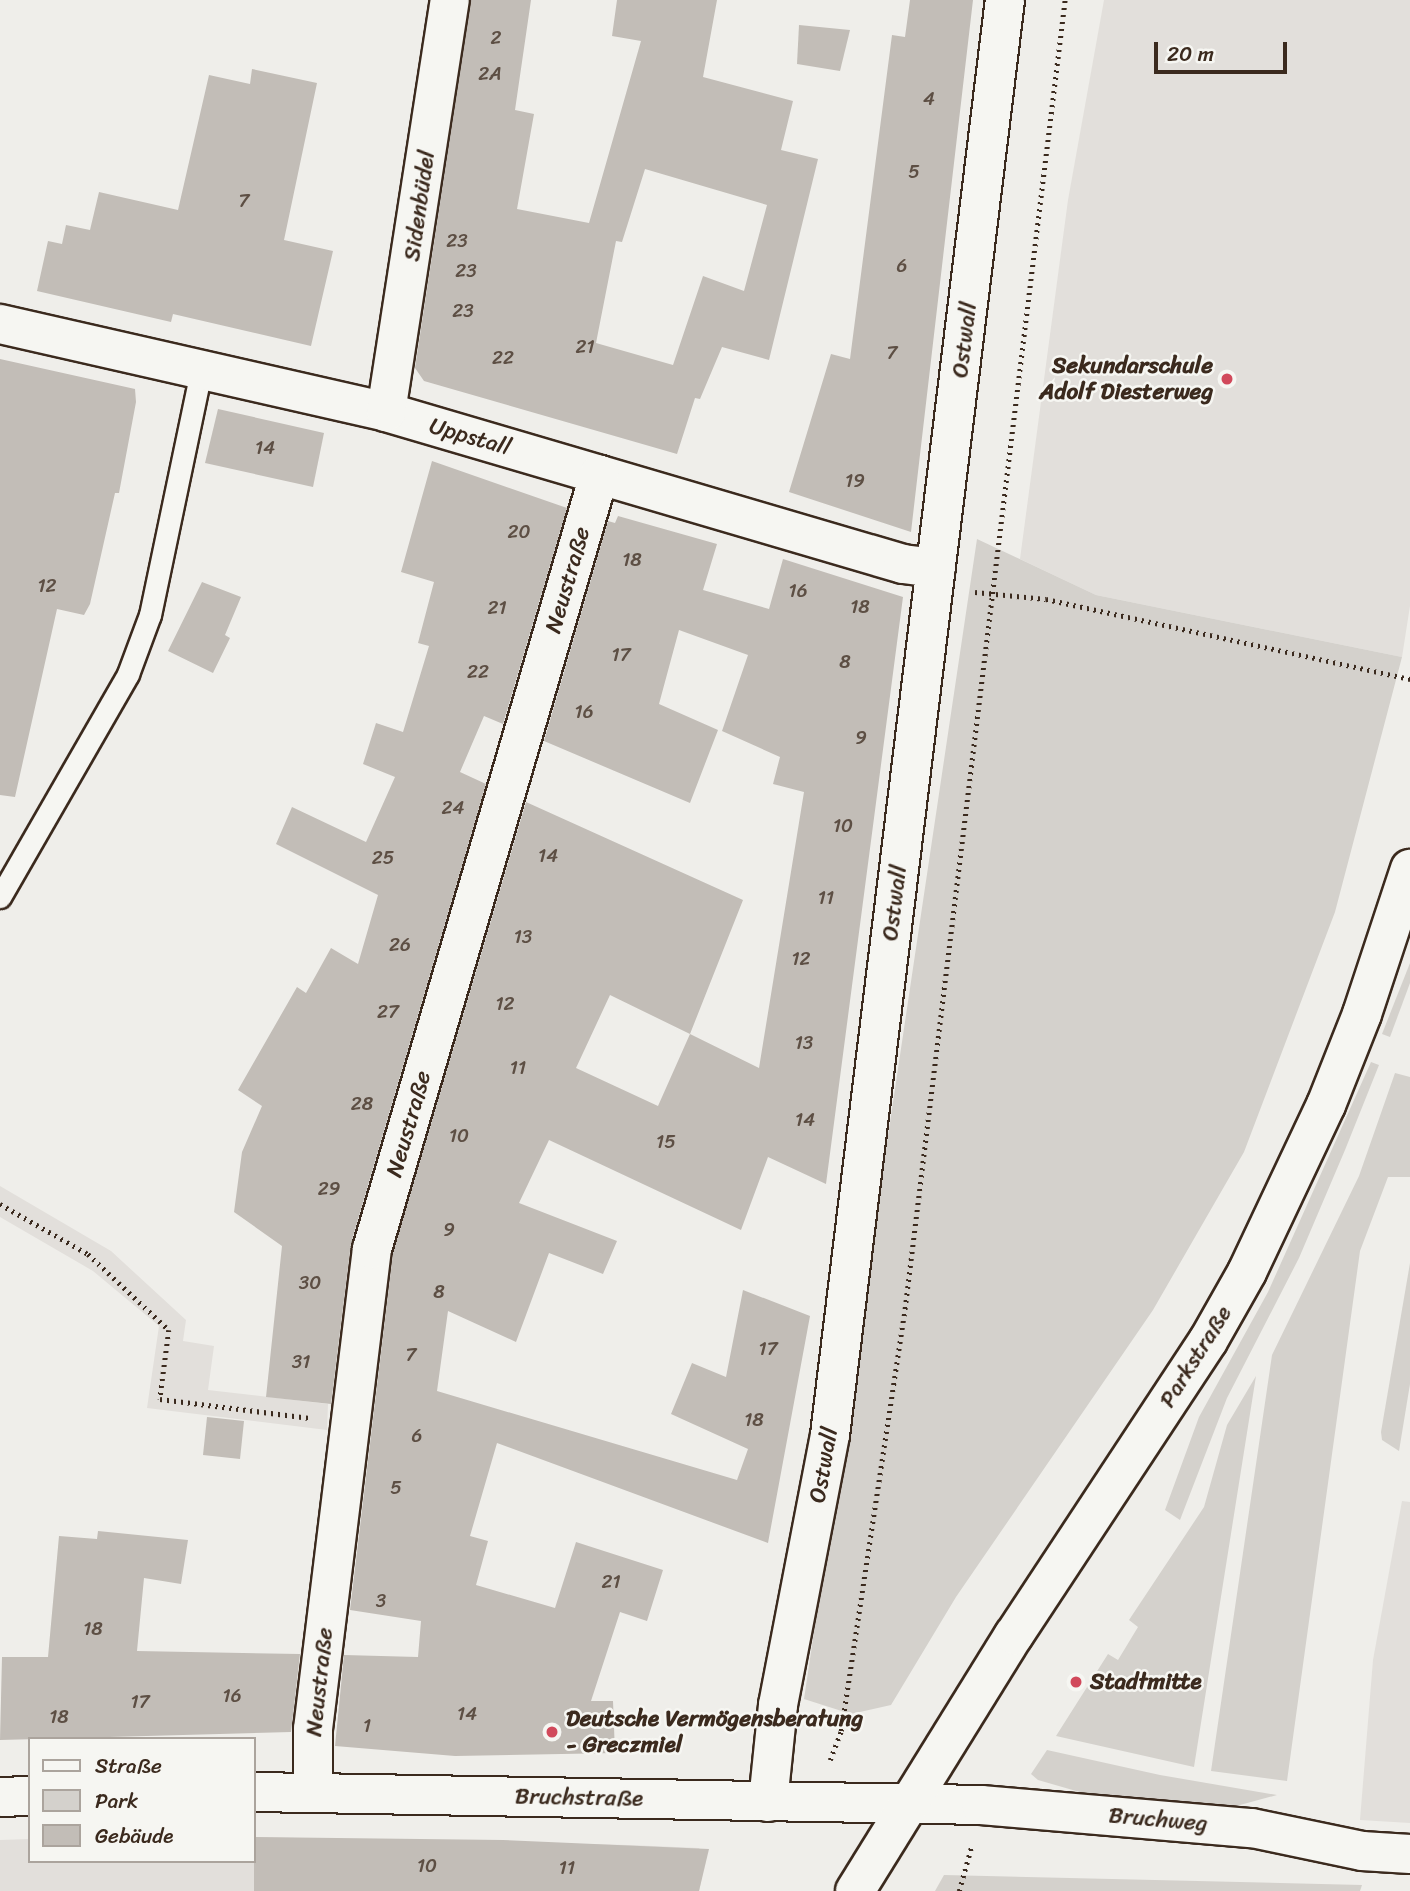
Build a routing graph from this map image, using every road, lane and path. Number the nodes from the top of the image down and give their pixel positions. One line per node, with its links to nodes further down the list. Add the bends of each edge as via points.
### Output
1 (450, 0): 6 (street, Sidenbüdel)
2 (1006, 0): 8 (street, Ostwall)
3 (1065, 0): 9 (path)
4 (0, 324): 5 (street, Uppstall)
5 (201, 370): 6 (street, Uppstall); 12 (lane, via 150,615 128,674)
6 (386, 412): 7 (street, Uppstall)
7 (599, 475): 8 (street, Uppstall, via 903,564); 14 (street, Neustraße, via 372,1248)
8 (936, 568): 19 (street, Ostwall, via 830,1435 778,1705)
9 (989, 592): 10 (path, via 1046,599); 20 (path, via 904,1316 873,1532 841,1731)
10 (1410, 679)
11 (1410, 869): 21 (street, Parkstraße, via 1335,1082 1247,1272 1208,1341)
12 (0, 897)
13 (0, 1204): 14 (path, via 88,1254 169,1330 160,1399)
14 (349, 1423): 15 (street, Neustraße, via 313,1729)
15 (313, 1791): 16 (street, Bruchstraße); 19 (street, Bruchstraße)
16 (256, 1792)
17 (28, 1796): 18 (street)
18 (0, 1797)
19 (768, 1802): 20 (street, Bruchstraße)
20 (814, 1803): 21 (street, Bruchstraße)
21 (905, 1805): 22 (street, Bruchweg, via 981,1805 1252,1828 1363,1851); 23 (street)
22 (1410, 1854)
23 (855, 1891)

